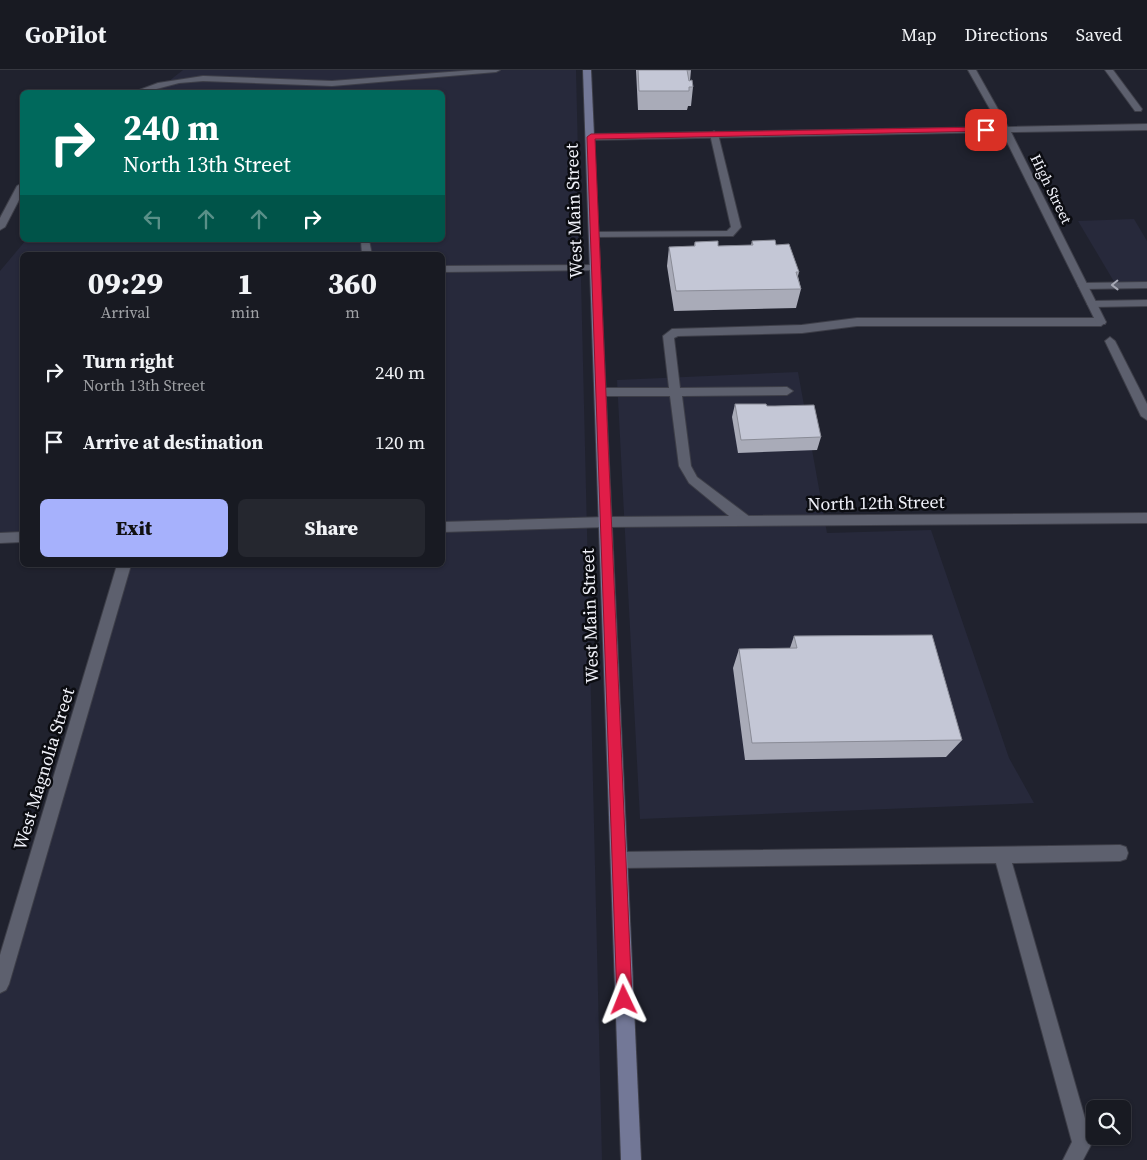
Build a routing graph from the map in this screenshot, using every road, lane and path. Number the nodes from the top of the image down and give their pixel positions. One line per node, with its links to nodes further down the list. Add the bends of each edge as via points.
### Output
1 (496, 70): 5 (street, via 319,83 275,79 183,80)
2 (588, 70): 10 (main road, West Main Street)
3 (972, 70): 8 (street, High Street)
4 (1109, 70): 6 (street)
5 (142, 90)
6 (1138, 110)
7 (1147, 127): 8 (street)
8 (1005, 129): 9 (street); 19 (street, High Street)
9 (714, 134): 10 (street); 13 (street, via 736,227 730,234)
10 (591, 137): 13 (main road, West Main Street)
11 (20, 190): 12 (street)
12 (0, 227)
13 (595, 235): 16 (main road, West Main Street)
14 (364, 242): 15 (street)
15 (366, 252)
16 (596, 268): 17 (street); 24 (main road, West Main Street)
17 (445, 269)
18 (1147, 285): 19 (street, one-way to 19)
19 (1083, 286): 21 (street, High Street)
20 (1147, 303): 21 (street)
21 (1092, 304): 25 (street, High Street, via 1101,322 857,322 802,329 676,332 668,336)
22 (1110, 341): 26 (street)
23 (787, 391): 25 (street)
24 (601, 392): 25 (street); 29 (main road, West Main Street)
25 (676, 392): 28 (street, via 685,466 693,480)
26 (1147, 416)
27 (1147, 518): 28 (street, North 12th Street)
28 (746, 521): 29 (street, North 12th Street)
29 (606, 522): 30 (street, North 12th Street); 36 (main road, West Main Street)
30 (445, 527)
31 (20, 537): 32 (street)
32 (0, 538)
33 (123, 567): 37 (street, West Magnolia Street)
34 (1120, 853): 35 (street)
35 (1002, 855): 36 (street); 39 (street, via 1082,1143)
36 (619, 860): 38 (main road, West Main Street)
37 (0, 984)
38 (630, 1160)
39 (1073, 1160)

